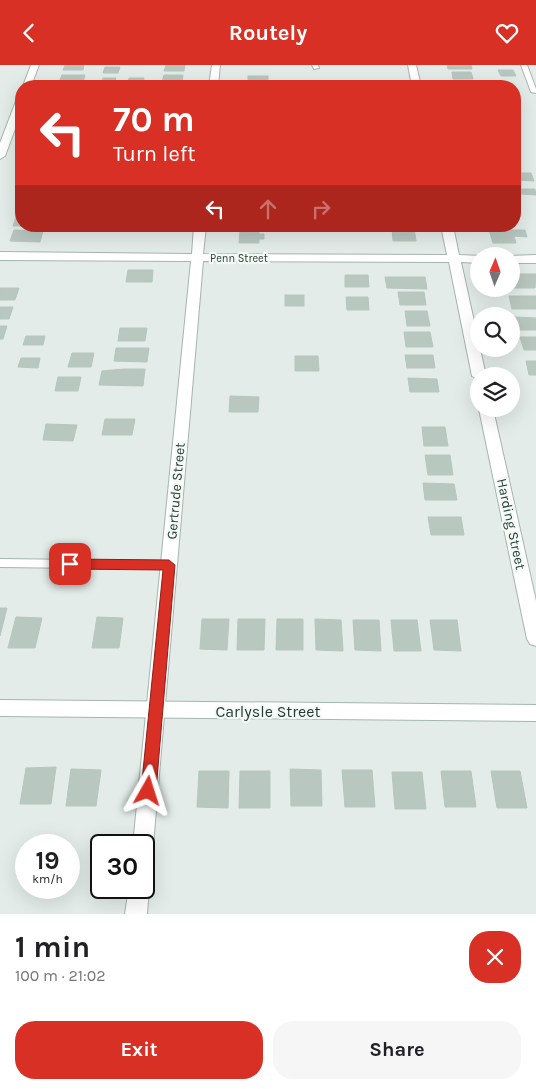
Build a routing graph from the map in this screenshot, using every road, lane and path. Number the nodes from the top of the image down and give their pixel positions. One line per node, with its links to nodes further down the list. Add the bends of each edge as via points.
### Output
1 (35, 65): 5 (street)
2 (216, 65): 6 (street)
3 (412, 65): 7 (street)
4 (524, 65): 8 (lane)
5 (29, 80)
6 (215, 80)
7 (416, 80)
8 (534, 92)
9 (15, 117): 10 (street)
10 (0, 156)
11 (199, 232): 14 (street, Gertrude Street)
12 (448, 232): 15 (street)
13 (0, 256): 14 (street, Penn Street)
14 (197, 257): 15 (street, Penn Street); 22 (street, Gertrude Street)
15 (454, 259): 16 (street, Penn Street); 19 (street)
16 (470, 259)
17 (520, 259): 18 (street)
18 (536, 259)
19 (477, 367)
20 (488, 417): 23 (street, Harding Street)
21 (0, 563): 22 (lane)
22 (169, 565): 25 (street, Gertrude Street)
23 (536, 639)
24 (0, 708): 25 (street, Carlysle Street)
25 (156, 710): 26 (street, Carlysle Street); 27 (street, Gertrude Street)
26 (536, 713)
27 (144, 834)
28 (138, 899): 29 (street)
29 (136, 914)

